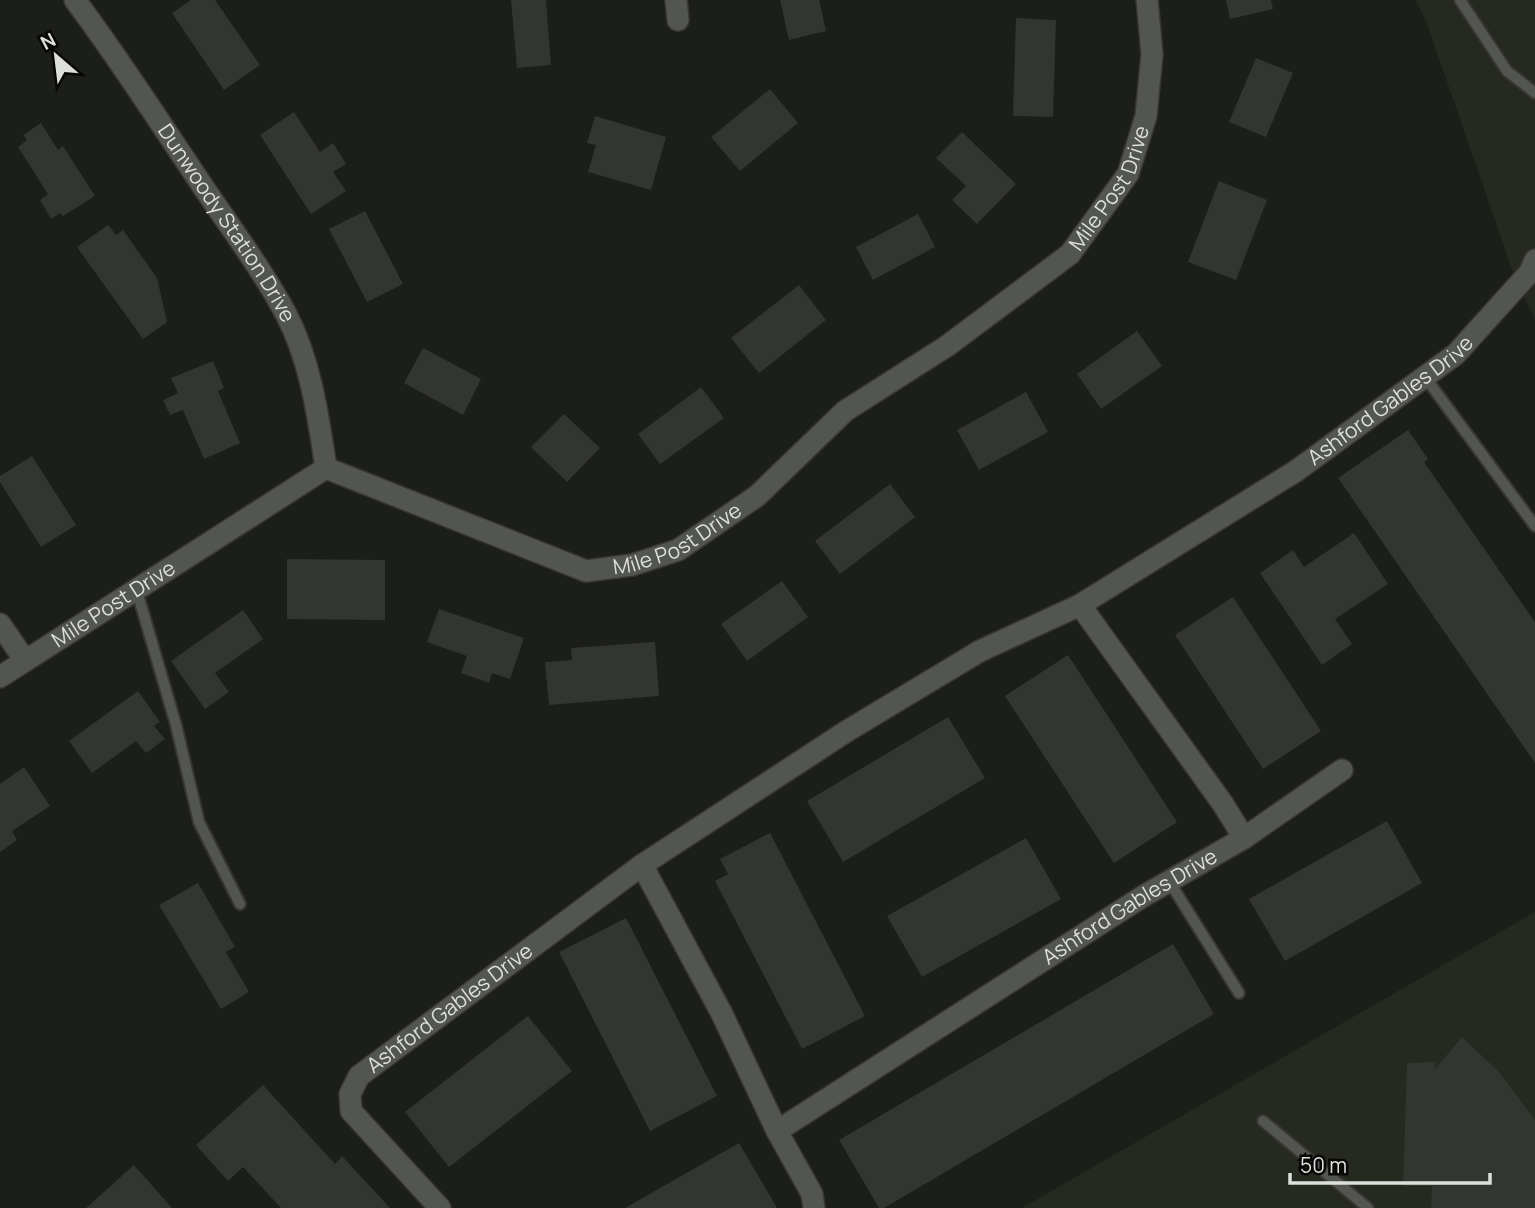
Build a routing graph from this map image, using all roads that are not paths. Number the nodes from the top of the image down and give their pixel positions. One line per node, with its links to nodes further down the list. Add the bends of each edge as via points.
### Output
1 (75, 0): 7 (street, Dunwoody Station Drive, via 286,315 316,401)
2 (1147, 0): 7 (street, Mile Post Drive, via 1152,54 1146,116 1128,174 1070,254 947,346 845,411 757,496 678,550 632,565 586,571)
3 (1460, 0): 4 (lane, via 1507,71)
4 (1535, 93)
5 (1533, 271): 6 (street, Ashford Gables Drive, via 1456,354)
6 (1425, 377): 8 (lane); 10 (street, Ashford Gables Drive, via 1296,471)
7 (326, 468): 9 (street, Mile Post Drive)
8 (1535, 526)
9 (136, 588): 12 (street, Mile Post Drive); 18 (lane, via 200,822)
10 (1080, 605): 15 (street); 16 (street, Ashford Gables Drive, via 980,651 847,731)
11 (0, 625): 12 (street)
12 (24, 659): 13 (street, Mile Post Drive)
13 (0, 677)
14 (1342, 769): 15 (street, Ashford Gables Drive)
15 (1244, 838): 17 (street, Ashford Gables Drive)
16 (642, 865): 21 (street, via 722,1014); 22 (street, Ashford Gables Drive, via 359,1076 351,1094 351,1111)
17 (1169, 881): 19 (lane); 21 (street, Ashford Gables Drive)
18 (240, 904)
19 (1238, 993)
20 (1263, 1121): 24 (lane)
21 (777, 1131): 23 (street, via 812,1194)
22 (440, 1208)
23 (814, 1208)
24 (1368, 1208)

